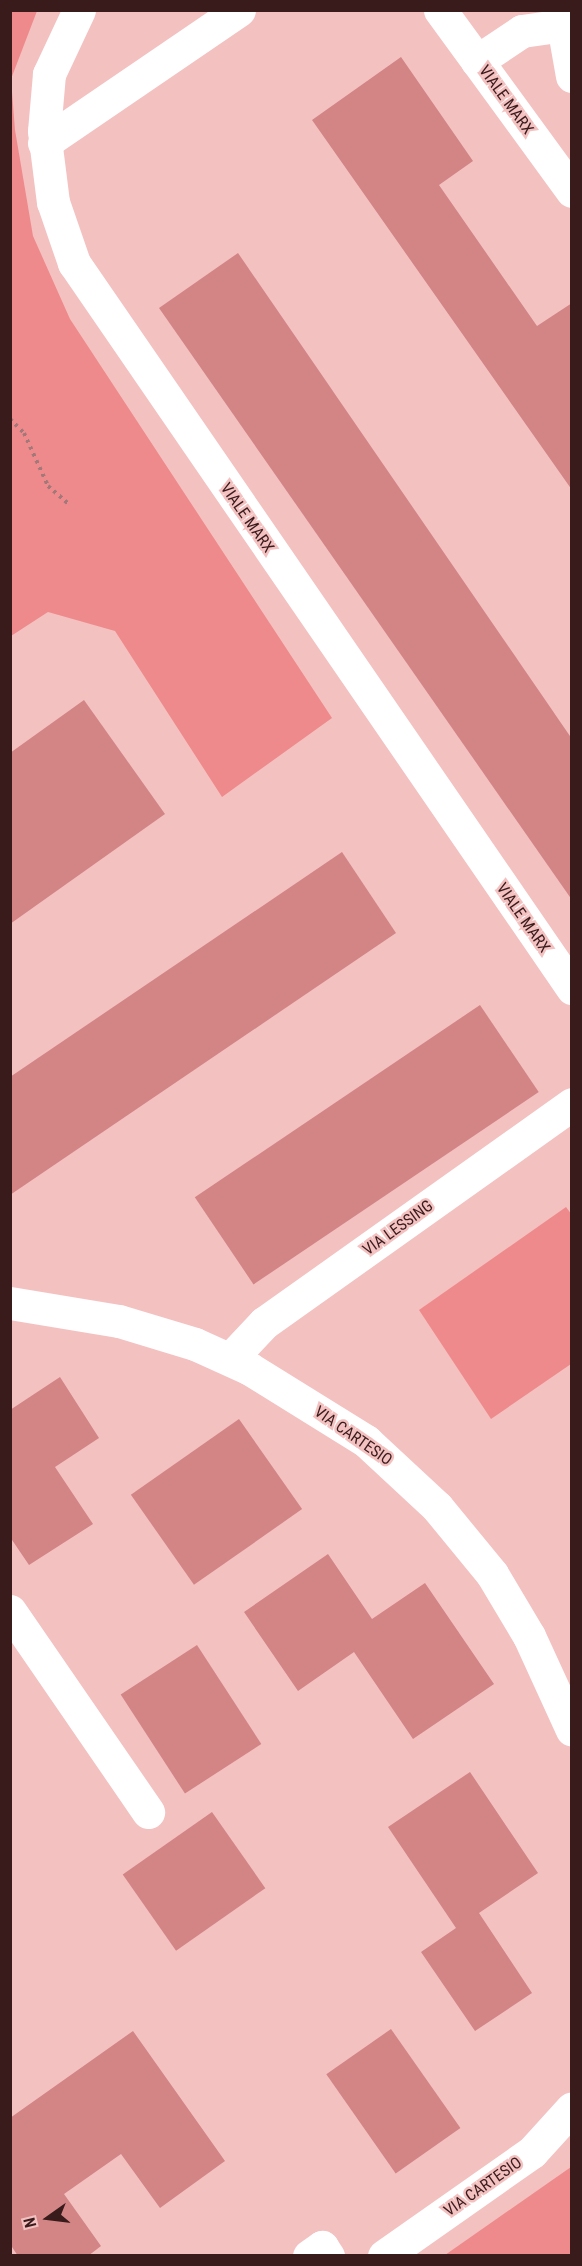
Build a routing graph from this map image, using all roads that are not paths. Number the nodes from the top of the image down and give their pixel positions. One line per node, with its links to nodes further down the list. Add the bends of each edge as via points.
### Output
1 (79, 10): 7 (street, VIALE MARX, via 49,74)
2 (239, 10): 7 (street)
3 (440, 10): 5 (street, VIALE MARX)
4 (562, 18): 5 (street, via 522,31); 6 (street)
5 (477, 61): 8 (street, VIALE MARX)
6 (572, 76)
7 (44, 143): 9 (street, VIALE MARX, via 58,223 87,285)
8 (572, 191)
9 (572, 988)
10 (572, 1104): 12 (street, VIA LESSING, via 264,1323)
11 (10, 1304): 12 (street, VIA CARTESIO, via 119,1321)
12 (230, 1359): 14 (street, VIA CARTESIO, via 366,1442 437,1507 511,1603)
13 (10, 1611): 15 (street)
14 (572, 1730)
15 (148, 1812)
16 (568, 2124): 19 (street, VIA CARTESIO)
17 (309, 2256): 18 (street, via 322,2247)
18 (328, 2256)
19 (384, 2256)

